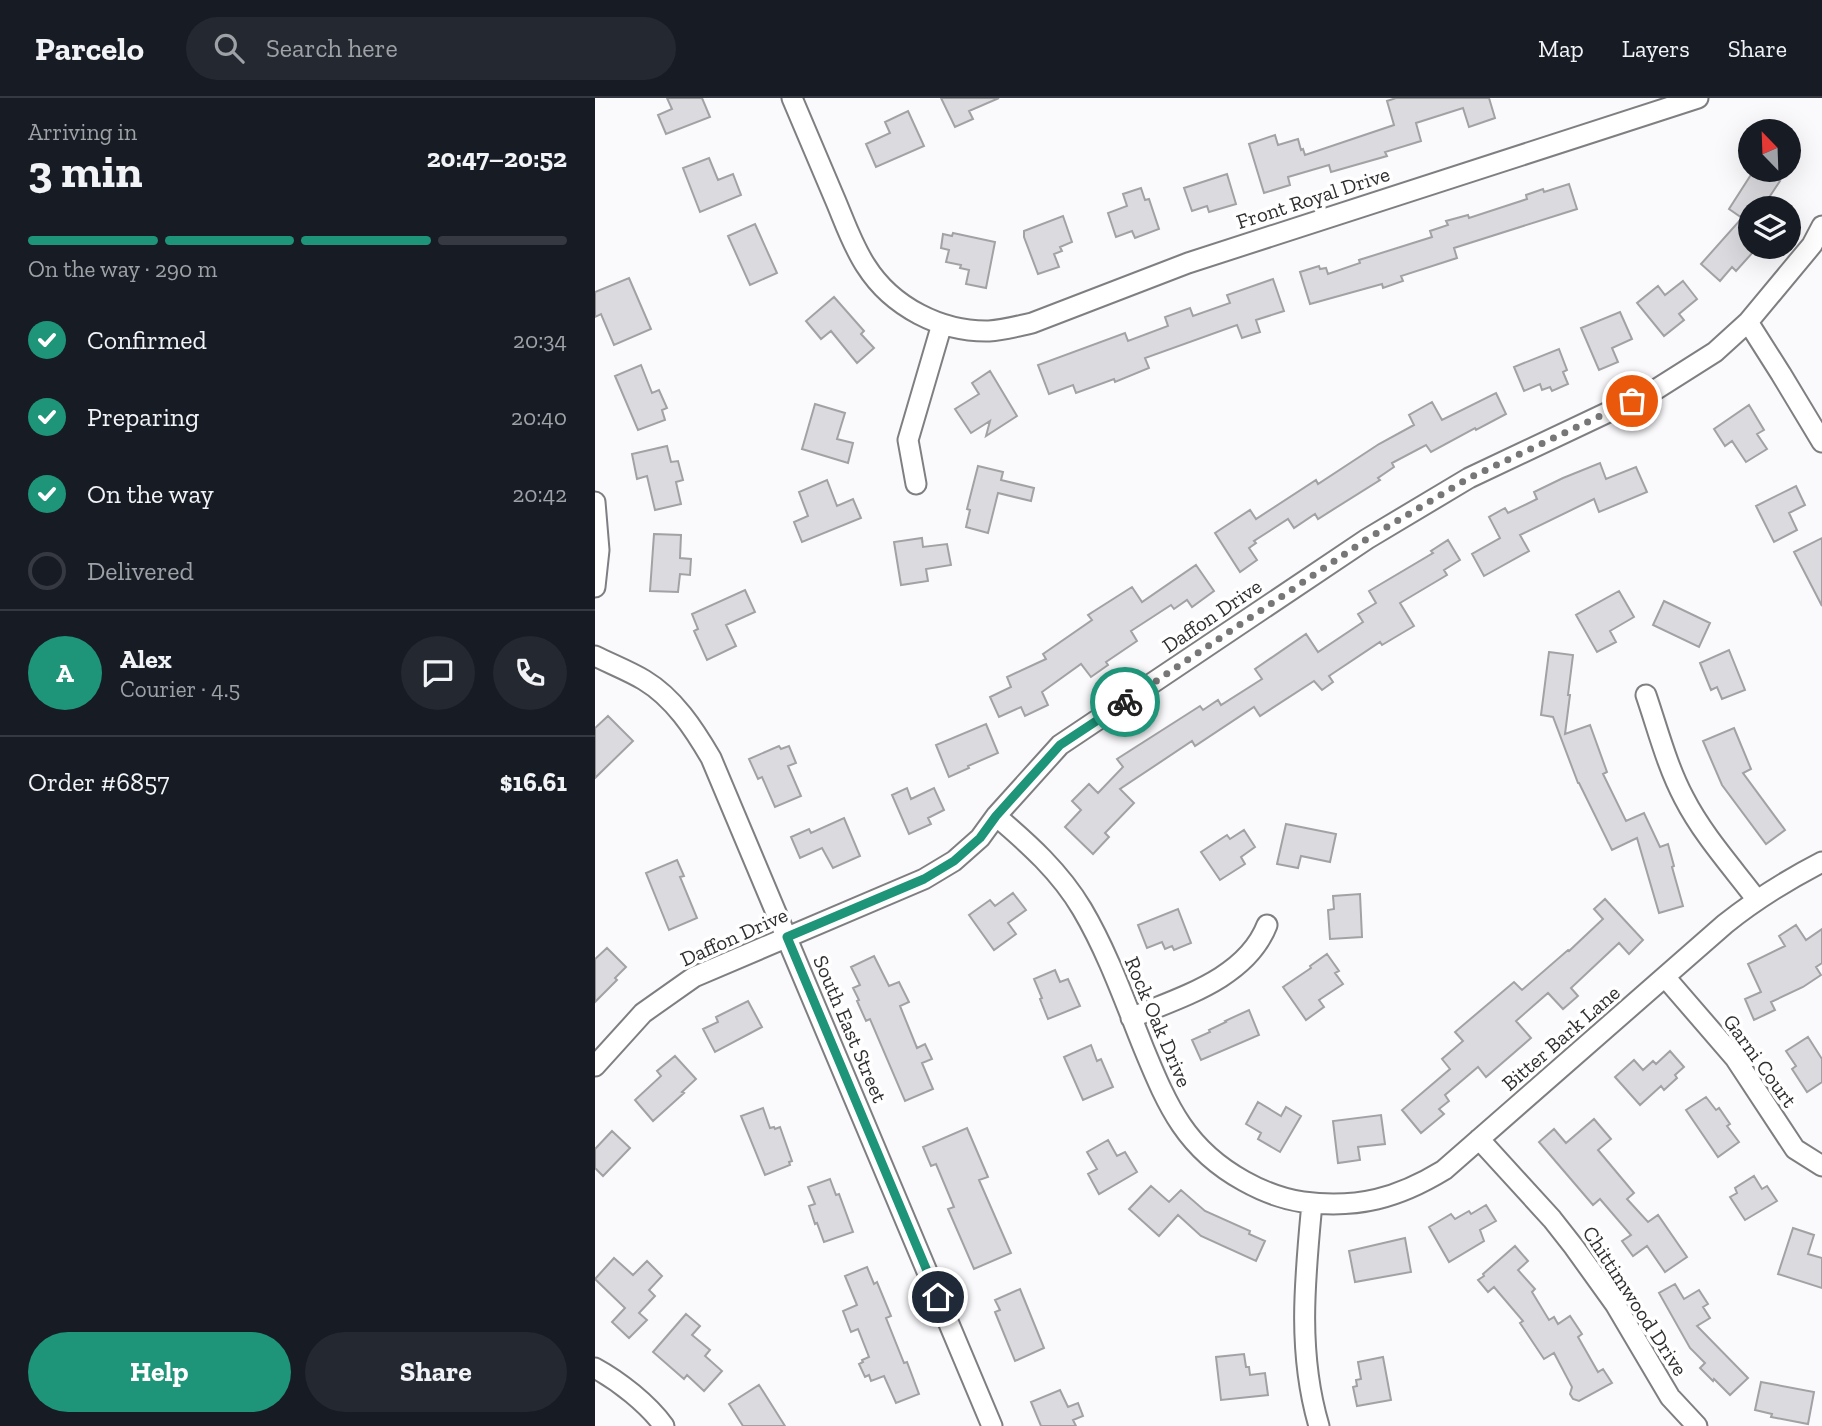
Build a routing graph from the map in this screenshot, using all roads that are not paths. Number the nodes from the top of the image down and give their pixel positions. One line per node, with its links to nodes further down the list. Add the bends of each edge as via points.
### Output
1 (792, 98): 5 (street, Front Royal Drive, via 870,273 895,299)
2 (1698, 98): 5 (street, Front Royal Drive, via 1188,263 1032,323 987,331)
3 (1822, 226): 4 (street, Daffon Drive, via 1812,245)
4 (1748, 322): 6 (street); 12 (street, Daffon Drive, via 1715,352 1655,390 1469,478 1367,539 1060,745)
5 (943, 324): 7 (street, via 908,440)
6 (1822, 442)
7 (916, 484)
8 (595, 502): 9 (street, via 599,550)
9 (595, 587)
10 (595, 656): 16 (street, South East Street, via 646,681 694,729 711,758)
11 (1646, 695): 14 (street, via 1684,798)
12 (996, 816): 16 (street, Daffon Drive, via 954,861 924,879); 18 (street, Rock Oak Drive, via 1044,859 1081,906)
13 (1822, 862): 14 (street, Bitter Bark Lane)
14 (1757, 900): 17 (street, Bitter Bark Lane)
15 (1268, 925): 18 (street, via 1245,960 1220,979)
16 (787, 937): 19 (street, Daffon Drive, via 694,977 643,1013); 25 (street, South East Street)
17 (1665, 977): 20 (street, Bitter Bark Lane); 21 (street, Garni Court, via 1735,1058 1795,1149)
18 (1131, 1018): 22 (street, Rock Oak Drive, via 1168,1105 1199,1147 1226,1171 1254,1187)
19 (595, 1066)
20 (1479, 1139): 22 (street, Bitter Bark Lane, via 1444,1170 1390,1197 1338,1205); 27 (street, Chittimwood Drive, via 1574,1247 1615,1304 1670,1397)
21 (1822, 1166)
22 (1312, 1203): 26 (street, via 1304,1336)
23 (595, 1368): 24 (street)
24 (664, 1426)
25 (992, 1426)
26 (1319, 1426)
27 (1697, 1426)

